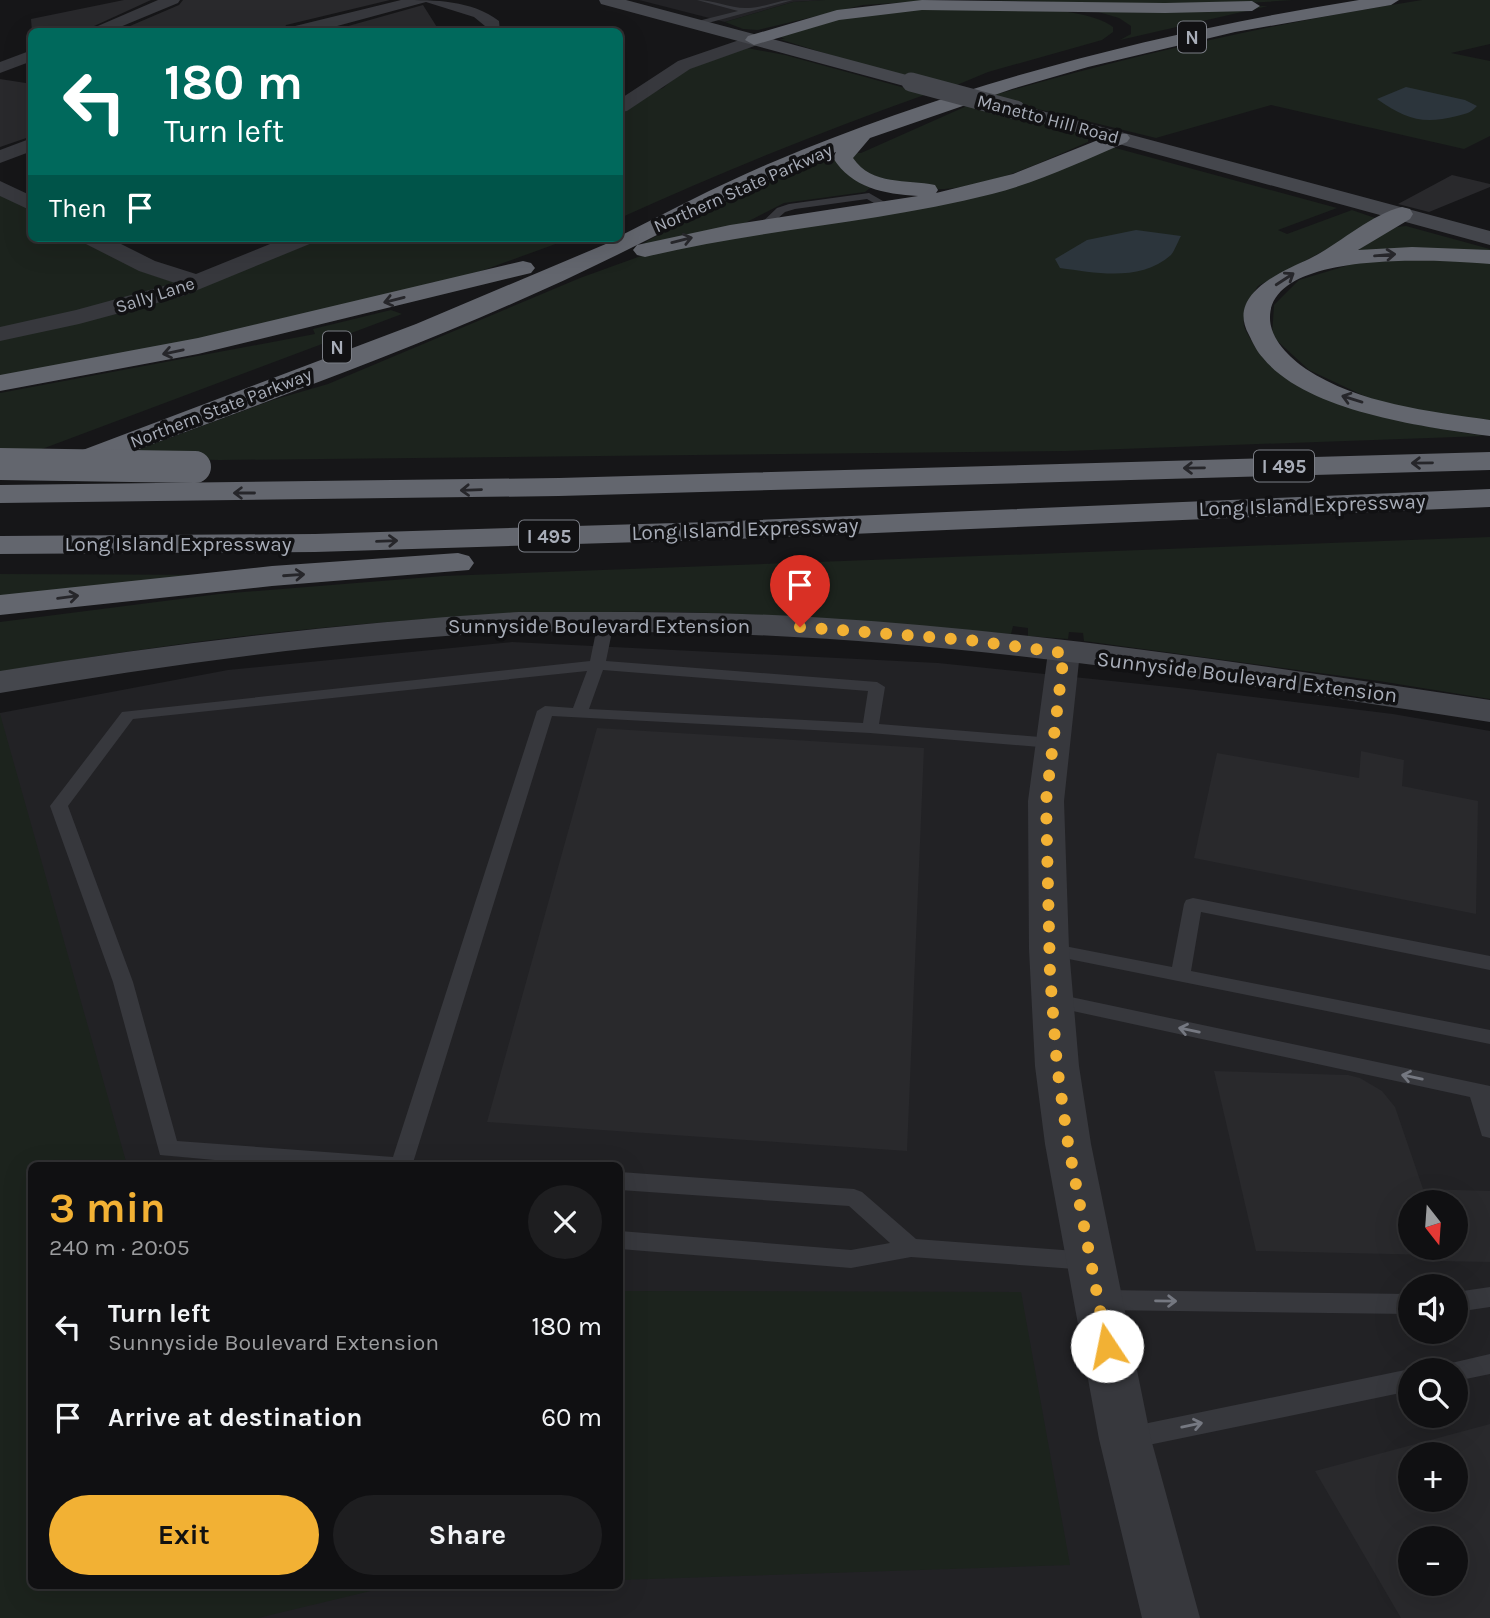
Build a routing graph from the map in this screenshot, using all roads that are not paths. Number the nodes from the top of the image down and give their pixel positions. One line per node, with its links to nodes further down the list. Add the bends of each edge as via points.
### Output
1 (172, 0): 13 (street)
2 (420, 0): 14 (street)
3 (433, 0): 15 (street, via 480,14)
4 (607, 0): 12 (main road, Manetto Hill Road)
5 (701, 0): 11 (lane)
6 (789, 0): 11 (lane)
7 (1317, 0): 10 (highway, via 1199,8)
8 (1341, 0): 18 (highway, Northern State Parkway / N)
9 (1391, 0): 21 (highway, Northern State Parkway / N, via 1260,22 1097,59 996,87)
10 (1038, 5): 16 (highway, via 889,7 837,15); 18 (highway, via 1108,18 1115,32)
11 (747, 11): 12 (lane)
12 (697, 24): 16 (main road, Manetto Hill Road)
13 (102, 28)
14 (309, 28)
15 (493, 28)
16 (754, 40): 20 (street, via 684,65); 22 (main road, Manetto Hill Road, bridge)
17 (28, 57): 19 (street)
18 (1064, 58): 31 (highway, Northern State Parkway / N, via 870,119 784,152)
19 (0, 68)
20 (623, 105)
21 (861, 137): 27 (highway, via 846,152 846,165); 32 (highway, Northern State Parkway / N, via 782,166)
22 (1116, 137): 27 (highway, via 999,186); 29 (main road, Manetto Hill Road)
23 (28, 146): 24 (street)
24 (0, 157)
25 (0, 187): 28 (street)
26 (869, 196): 27 (lane); 27 (lane); 30 (lane, via 793,206)
27 (890, 197): 30 (highway)
28 (28, 203)
29 (1402, 214): 33 (main road, Manetto Hill Road); 38 (highway)
30 (764, 225): 39 (highway, one-way to 30)
31 (623, 226)
32 (623, 236)
33 (1488, 241): 38 (highway, one-way to 33)
34 (100, 242): 40 (street, via 147,266)
35 (294, 242): 40 (street, Sally Lane)
36 (590, 242): 39 (highway, Northern State Parkway / N)
37 (609, 242): 39 (highway, Northern State Parkway / N)
38 (1317, 264): 43 (highway, one-way to 38, via 1409,417 1333,394 1274,355 1261,337 1256,319 1260,303 1268,290)
39 (539, 273): 42 (highway, one-way to 42, via 161,354); 45 (highway, Northern State Parkway / N, via 140,421); 47 (highway, Northern State Parkway / N, via 404,339)
40 (197, 282): 41 (street, Sally Lane, via 130,304)
41 (0, 334)
42 (0, 383)
43 (1490, 428)
44 (1490, 461): 46 (highway, Long Island Expressway / I 495, one-way to 46)
45 (0, 467): 46 (highway, bridge)
46 (1078, 470): 47 (highway, Long Island Expressway / I 495, one-way to 47, via 420,492)
47 (0, 493)
48 (1490, 498): 49 (highway, Long Island Expressway / I 495)
49 (1098, 514): 50 (highway, Long Island Expressway / I 495, one-way to 49, via 329,542); 51 (highway, one-way to 49, via 272,576)
50 (0, 545)
51 (0, 605)
52 (606, 622): 53 (main road, Sunnyside Boulevard Extension, via 827,628); 54 (lane); 55 (main road, Sunnyside Boulevard Extension, via 519,622 341,636 133,660)
53 (1064, 653): 56 (main road, Sunnyside Boulevard Extension); 59 (street)
54 (597, 665): 57 (lane); 58 (lane, via 877,687); 67 (lane, via 128,715 59,806 123,982)
55 (0, 682)
56 (1490, 711)
57 (579, 713): 58 (lane); 70 (lane, via 545,711)
58 (870, 728): 59 (lane)
59 (1052, 743): 60 (street, via 1046,801)
60 (1049, 949): 62 (lane); 63 (street)
61 (1490, 963): 62 (lane, via 1193,904)
62 (1180, 975): 64 (lane)
63 (1052, 1000): 65 (lane, one-way to 63); 74 (street, via 1068,1143)
64 (1490, 1037)
65 (1484, 1093): 66 (lane)
66 (1490, 1130)
67 (168, 1149): 68 (lane); 69 (lane)
68 (214, 1162)
69 (345, 1162)
70 (401, 1162)
71 (623, 1181): 73 (lane, via 854,1198)
72 (623, 1240): 73 (lane, via 851,1259)
73 (911, 1248): 74 (lane)
74 (1093, 1280): 77 (lane, one-way to 77); 81 (street)
75 (1490, 1297): 76 (lane)
76 (1468, 1300)
77 (1398, 1303)
78 (1490, 1364): 79 (lane)
79 (1468, 1369)
80 (1398, 1382): 81 (lane, one-way to 80)
81 (1125, 1439): 82 (street)
82 (1171, 1618)

